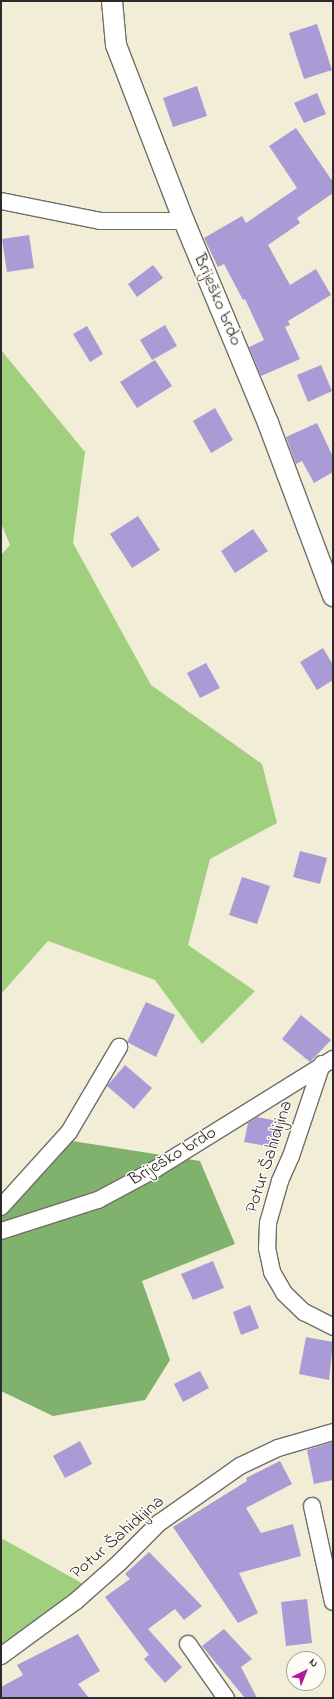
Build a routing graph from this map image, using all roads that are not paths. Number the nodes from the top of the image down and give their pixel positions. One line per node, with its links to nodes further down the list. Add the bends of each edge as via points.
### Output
1 (112, 1): 3 (street, Briješko brdo, via 116,45)
2 (1, 201): 3 (street, via 100,221)
3 (184, 221): 4 (street, Briješko brdo, via 268,423)
4 (333, 596)
5 (119, 1047): 8 (street, via 69,1132)
6 (333, 1049): 7 (street)
7 (326, 1063): 9 (street, Briješko brdo, via 154,1170 98,1200); 10 (street, Potur Šahidijina, via 280,1181 268,1223 267,1248 272,1272 284,1293 304,1312)
8 (1, 1207)
9 (1, 1231)
10 (333, 1327)
11 (333, 1432): 15 (street, Potur Šahidijina, via 278,1448 240,1466 159,1523 76,1601)
12 (312, 1506): 13 (street)
13 (333, 1602)
14 (188, 1644): 16 (street)
15 (1, 1656)
16 (226, 1698)

